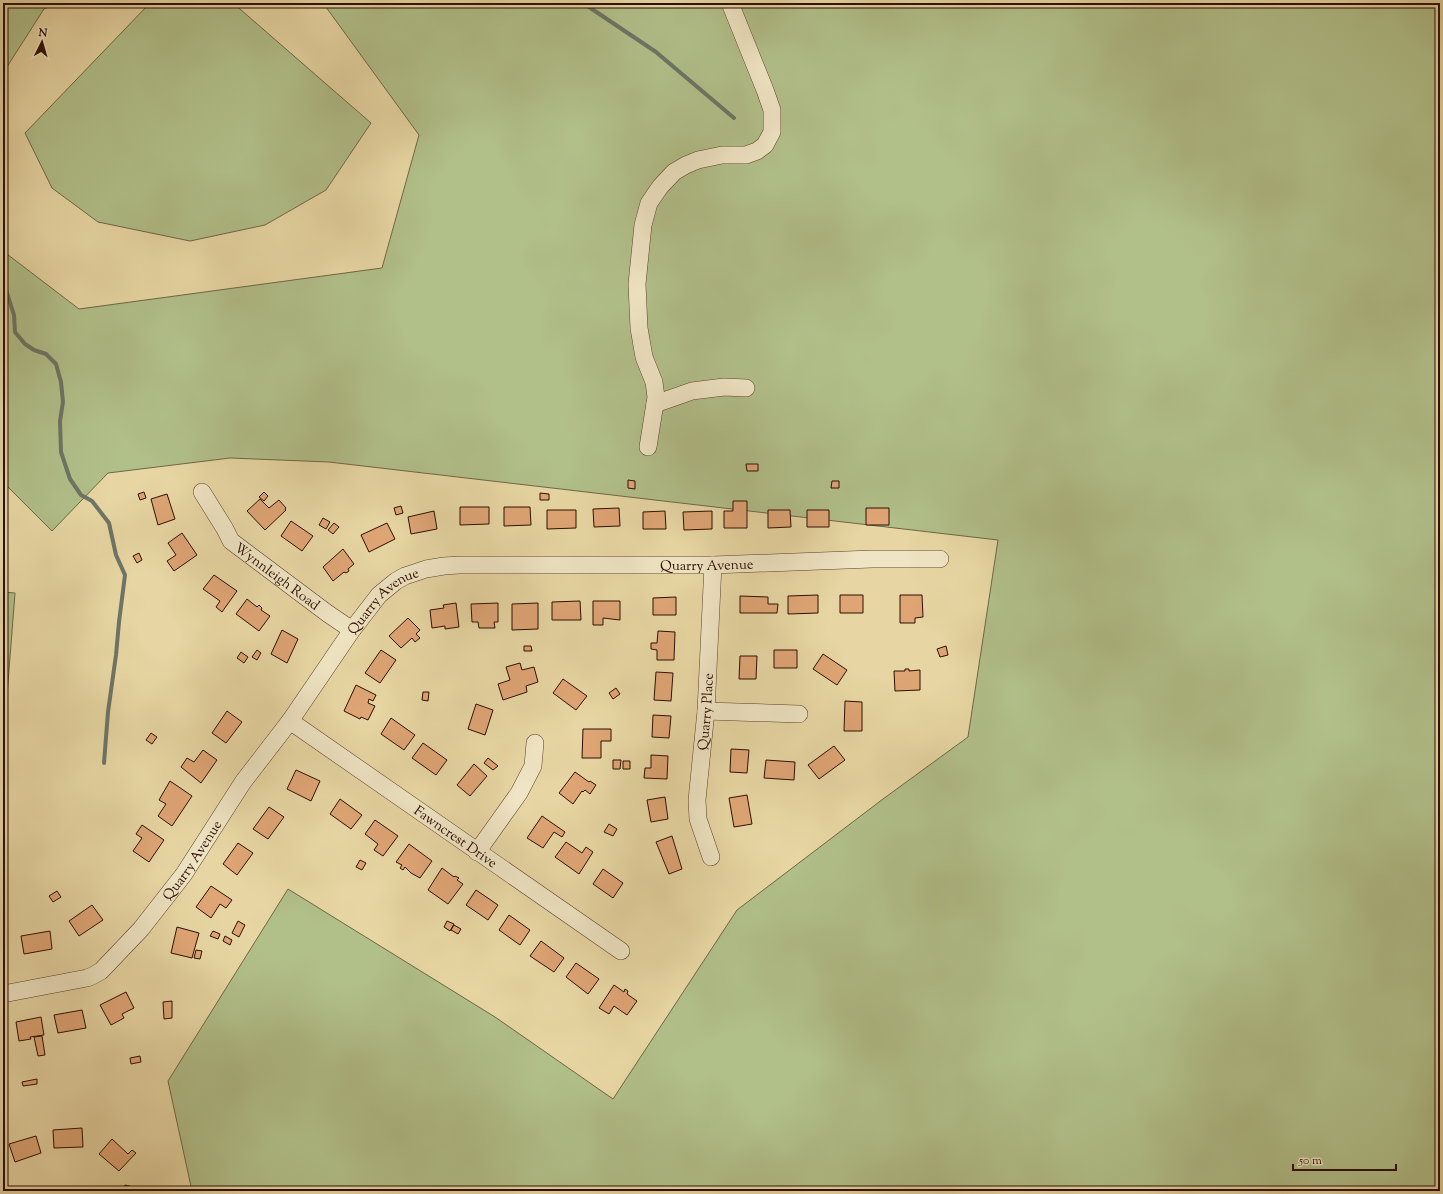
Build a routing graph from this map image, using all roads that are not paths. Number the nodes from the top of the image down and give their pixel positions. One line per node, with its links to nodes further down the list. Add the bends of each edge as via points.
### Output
1 (730, 3): 3 (street, via 772,110 772,132 765,145 746,155 722,155 686,165 674,172 649,203 643,225 637,284 639,328 644,357 654,382)
2 (746, 388): 3 (street, via 724,387 692,391)
3 (655, 404): 4 (street)
4 (648, 447)
5 (202, 492): 8 (street, Wynnleigh Road, via 231,541)
6 (940, 559): 7 (street, Quarry Avenue)
7 (713, 565): 8 (street, Quarry Avenue, via 444,566 426,569 405,576 379,595); 9 (street, Quarry Place)
8 (352, 630): 11 (street, Quarry Avenue)
9 (706, 711): 10 (street); 14 (street, Quarry Place, via 697,800 698,819)
10 (799, 714)
11 (290, 721): 13 (street, Fawncrest Drive); 16 (street, Quarry Avenue, via 244,782 184,874 141,929 101,971 92,976)
12 (535, 743): 13 (street, via 532,766 519,793)
13 (478, 852): 15 (street, Fawncrest Drive)
14 (711, 857)
15 (622, 951)
16 (3, 994)

